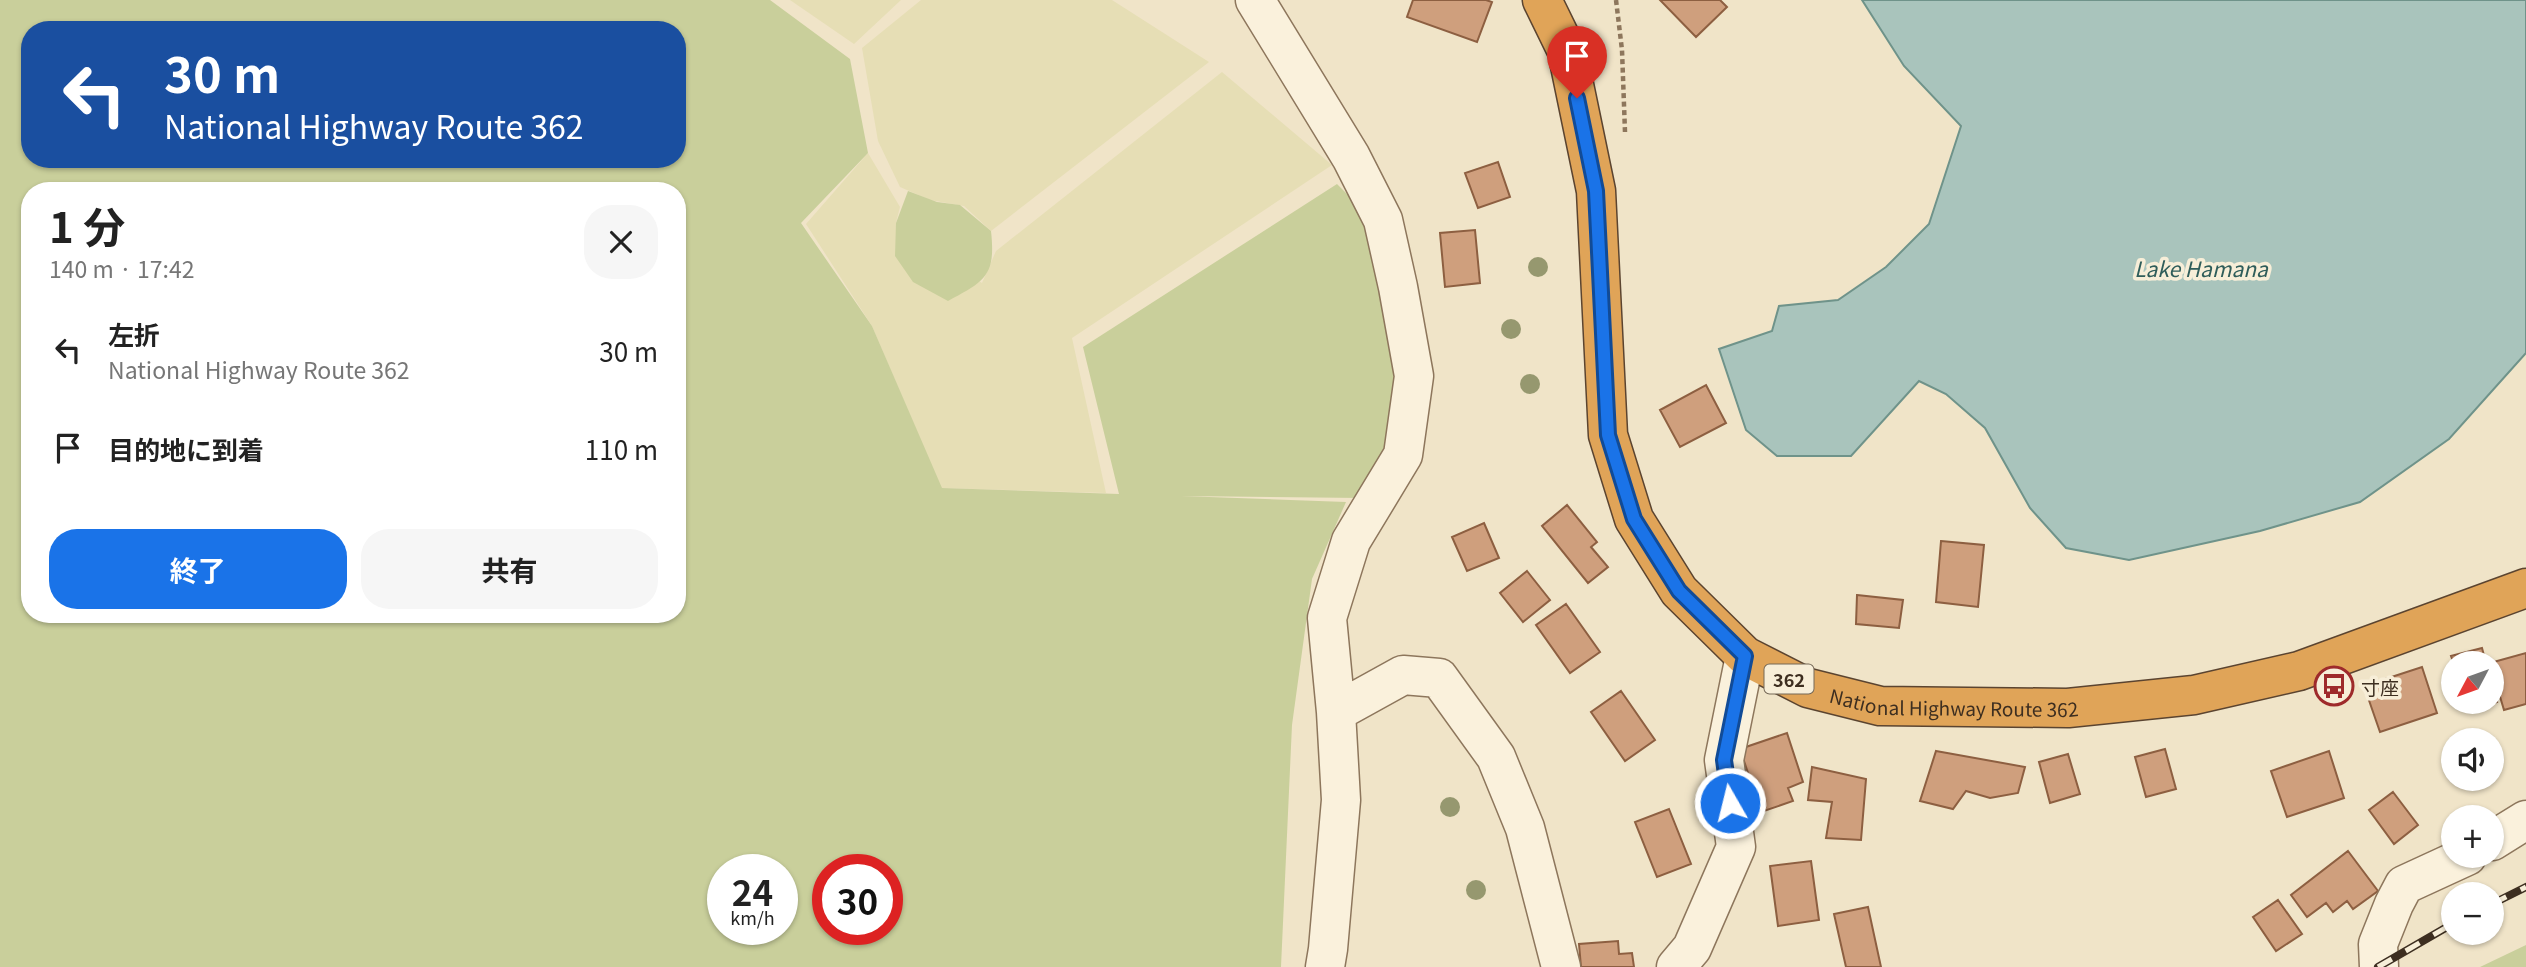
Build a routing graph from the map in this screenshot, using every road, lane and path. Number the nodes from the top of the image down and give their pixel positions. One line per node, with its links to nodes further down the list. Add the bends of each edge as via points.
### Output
1 (1255, 0): 5 (street, via 1351,157 1383,219 1414,376 1403,455 1351,541 1327,618)
2 (1542, 0): 4 (highway, National Highway Route 362 / 362, via 1567,51 1596,191 1608,435 1619,471 1634,519 1679,591)
3 (2526, 588): 4 (highway, National Highway Route 362 / 362, via 2299,671 2194,695 2068,708 1880,706 1808,688)
4 (1745, 656): 11 (street, via 1724,760 1736,847 1692,948)
5 (1336, 712): 9 (street, via 1341,800); 10 (street, via 1403,675 1439,678 1496,757 1525,828)
6 (2526, 820): 7 (street)
7 (2504, 834)
8 (2442, 868): 12 (street, via 2404,886 2378,944)
9 (1325, 967)
10 (1561, 967)
11 (1676, 967)
12 (2379, 967)

